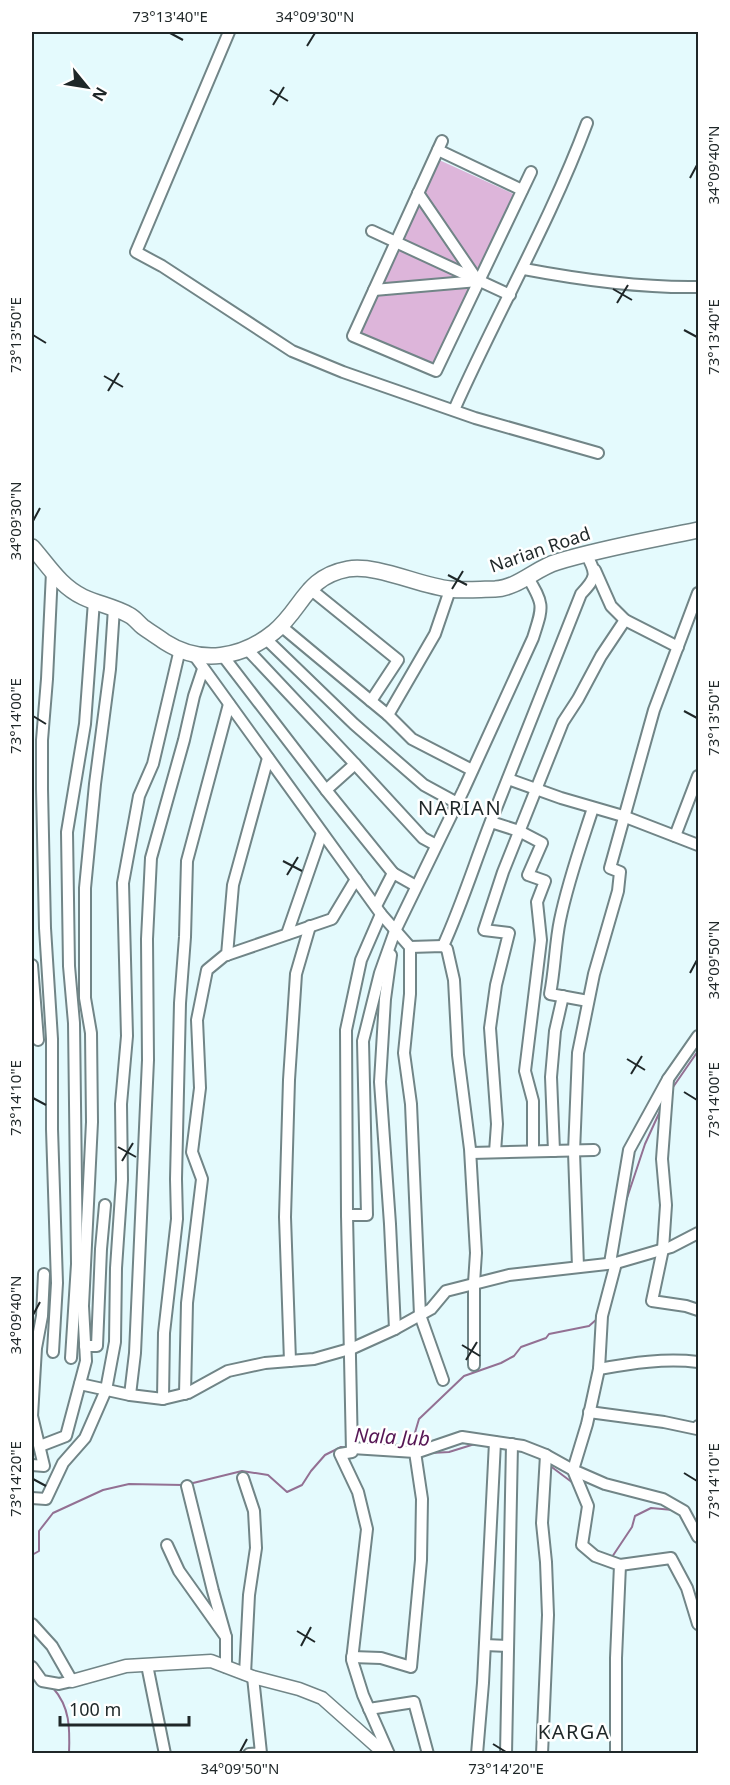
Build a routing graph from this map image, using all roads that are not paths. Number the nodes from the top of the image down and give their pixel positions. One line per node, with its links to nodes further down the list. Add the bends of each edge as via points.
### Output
1 (230, 32): 13 (street, via 136,252 292,351)
2 (587, 123): 8 (street, via 570,170)
3 (531, 172): 4 (street)
4 (522, 189): 5 (street, via 440,145); 9 (street)
5 (418, 193): 7 (street); 9 (street)
6 (372, 231): 7 (street)
7 (396, 242): 9 (street); 11 (street)
8 (524, 269): 10 (street, via 621,284); 12 (street)
9 (479, 281): 11 (street); 11 (street, via 436,371 353,336); 12 (street)
10 (699, 287)
11 (374, 290)
12 (510, 295): 13 (street)
13 (454, 410): 14 (street)
14 (598, 453)
15 (699, 530): 17 (main road, Narian Road)
16 (32, 547): 19 (main road, Narian Road)
17 (586, 554): 18 (street); 20 (main road, Narian Road)
18 (595, 570): 26 (street, via 611,606); 41 (street, via 593,582 581,594)
19 (52, 572): 24 (main road, Narian Road, via 67,588); 67 (street, via 42,789)
20 (527, 576): 22 (main road, Narian Road, via 499,589); 39 (street, via 540,599 533,638)
21 (309, 588): 22 (main road, Narian Road, via 350,569); 27 (main road, Narian Road); 34 (street, via 398,660)
22 (450, 590): 36 (street, via 435,634)
23 (699, 593): 29 (street)
24 (94, 601): 25 (main road, Narian Road); 91 (street, via 85,724 67,832 77,1264)
25 (114, 608): 31 (main road, Narian Road); 87 (street, via 85,888 85,998 91,1033 92,1122 83,1305)
26 (625, 620): 29 (street); 42 (street, via 562,722)
27 (281, 626): 28 (main road, Narian Road); 34 (street)
28 (266, 638): 30 (main road, Narian Road); 44 (street, via 423,785)
29 (678, 647): 46 (street, via 654,710)
30 (246, 648): 32 (main road, Narian Road); 38 (street)
31 (187, 652): 32 (main road, Narian Road); 33 (street); 99 (street, via 153,764 139,796 123,883 127,1036 121,1104 123,1180 116,1268 116,1342)
32 (223, 656): 43 (street)
33 (203, 669): 35 (street); 101 (street, via 151,858 148,1060)
34 (371, 701): 36 (street)
35 (229, 704): 37 (street); 102 (street, via 187,861 180,1003 177,1219 164,1333)
36 (387, 715): 39 (street, via 412,739)
37 (268, 758): 49 (street); 62 (street, via 232,885)
38 (355, 764): 43 (street); 52 (street, via 423,838)
39 (472, 770): 44 (street)
40 (699, 776): 50 (street)
41 (508, 779): 42 (street); 47 (street)
42 (535, 789): 45 (street); 48 (street)
43 (326, 790): 53 (street)
44 (457, 803): 52 (street)
45 (593, 808): 46 (street); 64 (street, via 559,923 550,994)
46 (623, 816): 50 (street); 65 (street, via 610,868 620,872 618,891)
47 (491, 822): 48 (street); 60 (street)
48 (519, 831): 72 (street, via 542,843 528,875 545,881 537,902 541,940 525,1071 533,1101); 74 (street, via 484,930 508,933 490,1028 497,1124)
49 (322, 833): 54 (street); 59 (street)
50 (675, 836): 51 (street)
51 (699, 844)
52 (436, 845): 55 (street)
53 (393, 873): 55 (street); 56 (street)
54 (356, 879): 56 (street); 57 (street, via 332,919)
55 (416, 886): 58 (street)
56 (378, 910): 58 (street); 77 (street, via 361,960 346,1030)
57 (310, 927): 59 (street); 93 (street, via 296,974 289,1080 285,1217)
58 (395, 931): 61 (street); 77 (street, via 363,1041 367,1215); 86 (street, via 385,999 380,1082)
59 (287, 934): 62 (street)
60 (443, 946): 61 (street); 75 (street, via 454,980 458,1055)
61 (410, 947): 85 (street, via 404,1053 411,1104)
62 (227, 955): 100 (street, via 207,970 197,1020 200,1088 192,1152 202,1179 187,1303)
63 (32, 965): 68 (street)
64 (563, 996): 65 (street); 73 (street, via 551,1077)
65 (588, 1001): 70 (street, via 578,1053)
66 (699, 1036): 69 (street)
67 (52, 1039): 68 (street); 90 (street, via 57,1283)
68 (35, 1040)
69 (668, 1079): 79 (street, via 662,1159 666,1205); 80 (street, via 630,1150)
70 (574, 1150): 71 (street); 73 (street); 81 (street)
71 (594, 1150)
72 (533, 1151): 73 (street); 74 (street)
73 (554, 1151)
74 (495, 1152): 75 (street)
75 (471, 1153): 83 (street, via 477,1253)
76 (105, 1205): 87 (street, via 97,1346)
77 (347, 1215): 89 (street)
78 (699, 1233): 79 (street)
79 (663, 1249): 80 (street); 84 (street, via 652,1301)
80 (613, 1263): 81 (street); 96 (street, via 602,1316)
81 (578, 1267): 83 (street)
82 (44, 1274): 88 (street, via 42,1316)
83 (474, 1283): 85 (street, via 446,1292); 95 (street)
84 (699, 1310)
85 (420, 1315): 86 (street); 97 (street)
86 (395, 1329): 89 (street)
87 (85, 1346): 92 (street)
88 (34, 1347): 90 (street); 107 (street, via 32,1416)
89 (350, 1349): 93 (street); 108 (street)
90 (53, 1352): 91 (street)
91 (71, 1358): 92 (street)
92 (86, 1361): 98 (street)
93 (290, 1361): 100 (street, via 228,1371)
94 (699, 1362): 96 (street, via 632,1362)
95 (474, 1365)
96 (599, 1369): 103 (street)
97 (443, 1380)
98 (80, 1384): 99 (street); 107 (street, via 66,1436)
99 (106, 1390): 101 (street); 115 (street, via 85,1438 63,1463 46,1499)
100 (185, 1394): 102 (street)
101 (130, 1395): 102 (street)
102 (163, 1399)
103 (590, 1412): 104 (street, via 697,1429); 112 (street)
104 (699, 1426)
105 (495, 1442): 106 (street); 109 (street, via 462,1437); 122 (street)
106 (512, 1444): 110 (street); 123 (street)
107 (40, 1446): 111 (street, via 44,1466)
108 (352, 1448): 109 (street); 124 (street, via 352,1452 340,1454 358,1492 367,1529)
109 (415, 1453): 124 (street, via 422,1499 411,1667 381,1658)
110 (546, 1455): 112 (street); 138 (street, via 542,1523 548,1615)
111 (32, 1465)
112 (573, 1470): 116 (street, via 605,1484 663,1499 684,1511); 118 (street, via 588,1506 582,1545 595,1556)
113 (243, 1478): 128 (street, via 254,1511 256,1548 249,1595)
114 (187, 1486): 121 (street)
115 (32, 1498)
116 (699, 1537)
117 (167, 1545): 121 (street, via 179,1571)
118 (620, 1565): 120 (street, via 671,1558 687,1588); 139 (street)
119 (32, 1624): 129 (street, via 52,1646)
120 (699, 1624)
121 (226, 1637): 127 (street)
122 (485, 1645): 123 (street); 136 (street)
123 (508, 1646): 137 (street)
124 (352, 1657): 130 (street)
125 (147, 1665): 127 (street, via 211,1661); 129 (street, via 126,1666); 132 (street)
126 (32, 1667): 129 (street, via 42,1681)
127 (226, 1667): 128 (street)
128 (249, 1676): 131 (street); 134 (street, via 322,1698)
129 (72, 1681)
130 (369, 1709): 134 (street); 135 (street, via 414,1702)
131 (261, 1753): 133 (street)
132 (165, 1754)
133 (249, 1754)
134 (387, 1754)
135 (428, 1754)
136 (477, 1754)
137 (506, 1754)
138 (542, 1754)
139 (616, 1754)

